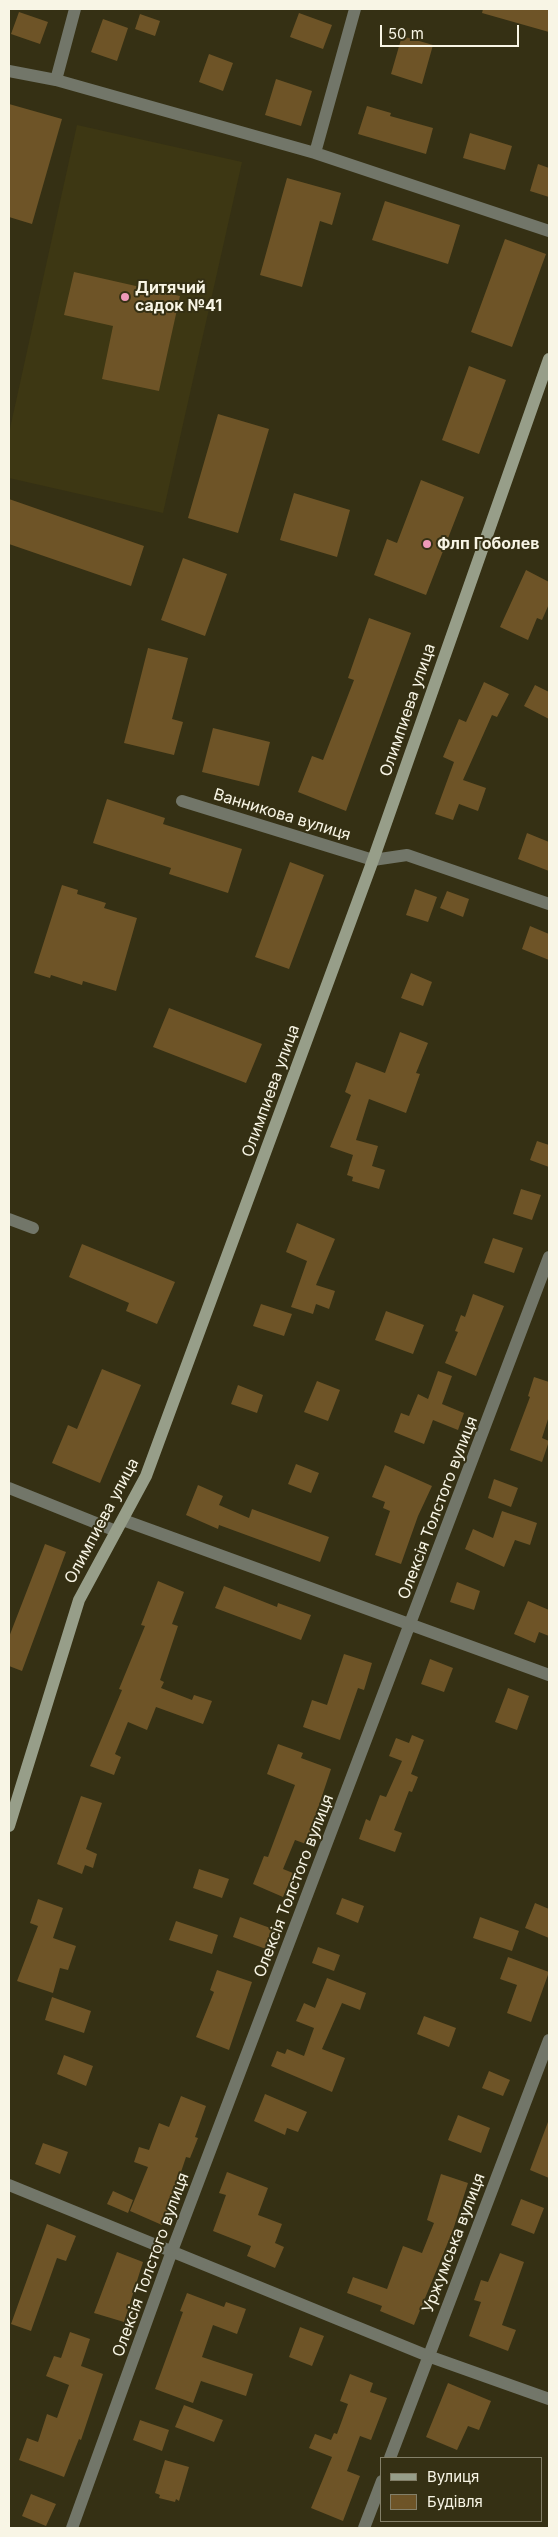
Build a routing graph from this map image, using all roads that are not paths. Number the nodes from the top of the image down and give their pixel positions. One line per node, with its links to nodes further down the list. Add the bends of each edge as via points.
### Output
1 (75, 9): 4 (street)
2 (355, 9): 5 (street)
3 (9, 71): 4 (street)
4 (56, 80): 5 (street)
5 (315, 153): 6 (street)
6 (549, 231)
7 (549, 359): 9 (main road, Олимпиева улица)
8 (182, 801): 9 (street, Ванникова вулиця)
9 (373, 860): 10 (street, via 407,855); 15 (main road, Олимпиева улица, via 146,1476)
10 (549, 904)
11 (9, 1219): 12 (street)
12 (33, 1228)
13 (549, 1257): 17 (street, Олексія Толстого вулиця)
14 (9, 1488): 16 (street)
15 (124, 1520): 16 (main road, Олимпиева улица); 17 (street)
16 (116, 1531): 19 (main road, Олимпиева улица, via 79,1600)
17 (411, 1624): 18 (street); 22 (street, Олексія Толстого вулиця)
18 (549, 1675)
19 (9, 1826)
20 (549, 2040): 23 (street, Уржумська вулиця)
21 (9, 2185): 22 (street)
22 (172, 2251): 23 (street); 27 (street, Олексія Толстого вулиця)
23 (428, 2356): 24 (street); 25 (street, Уржумська вулиця)
24 (549, 2399)
25 (390, 2457)
26 (380, 2486): 28 (street)
27 (72, 2528)
28 (364, 2528)

